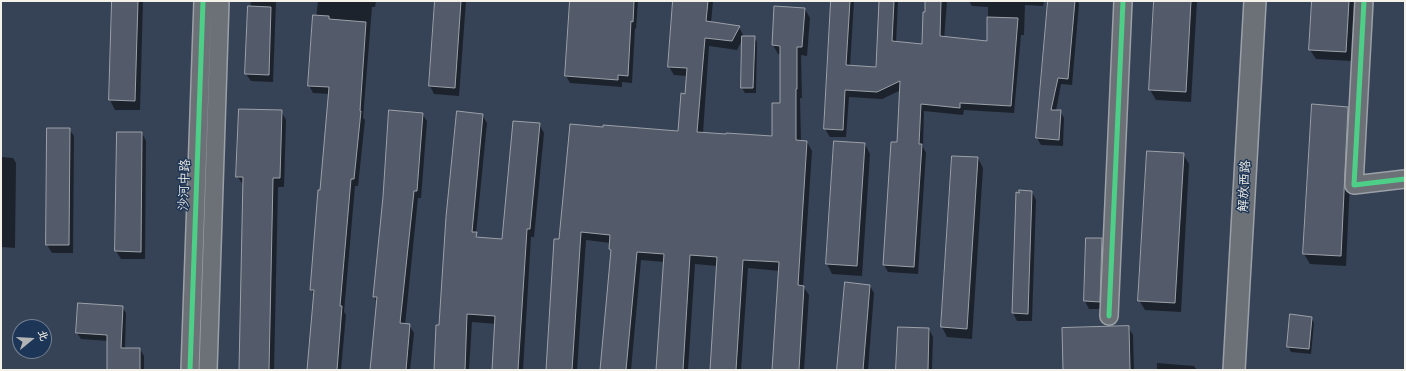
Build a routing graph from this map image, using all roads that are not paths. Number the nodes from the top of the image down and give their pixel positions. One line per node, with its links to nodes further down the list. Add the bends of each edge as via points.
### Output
1 (203, 1): 8 (street, 沙河中路)
2 (220, 1): 9 (street)
3 (1123, 1): 7 (street)
4 (1255, 1): 10 (main road, 解放西路)
5 (1364, 1): 6 (street, via 1354,185)
6 (1405, 179)
7 (1109, 316)
8 (190, 370)
9 (208, 370)
10 (1234, 370)

